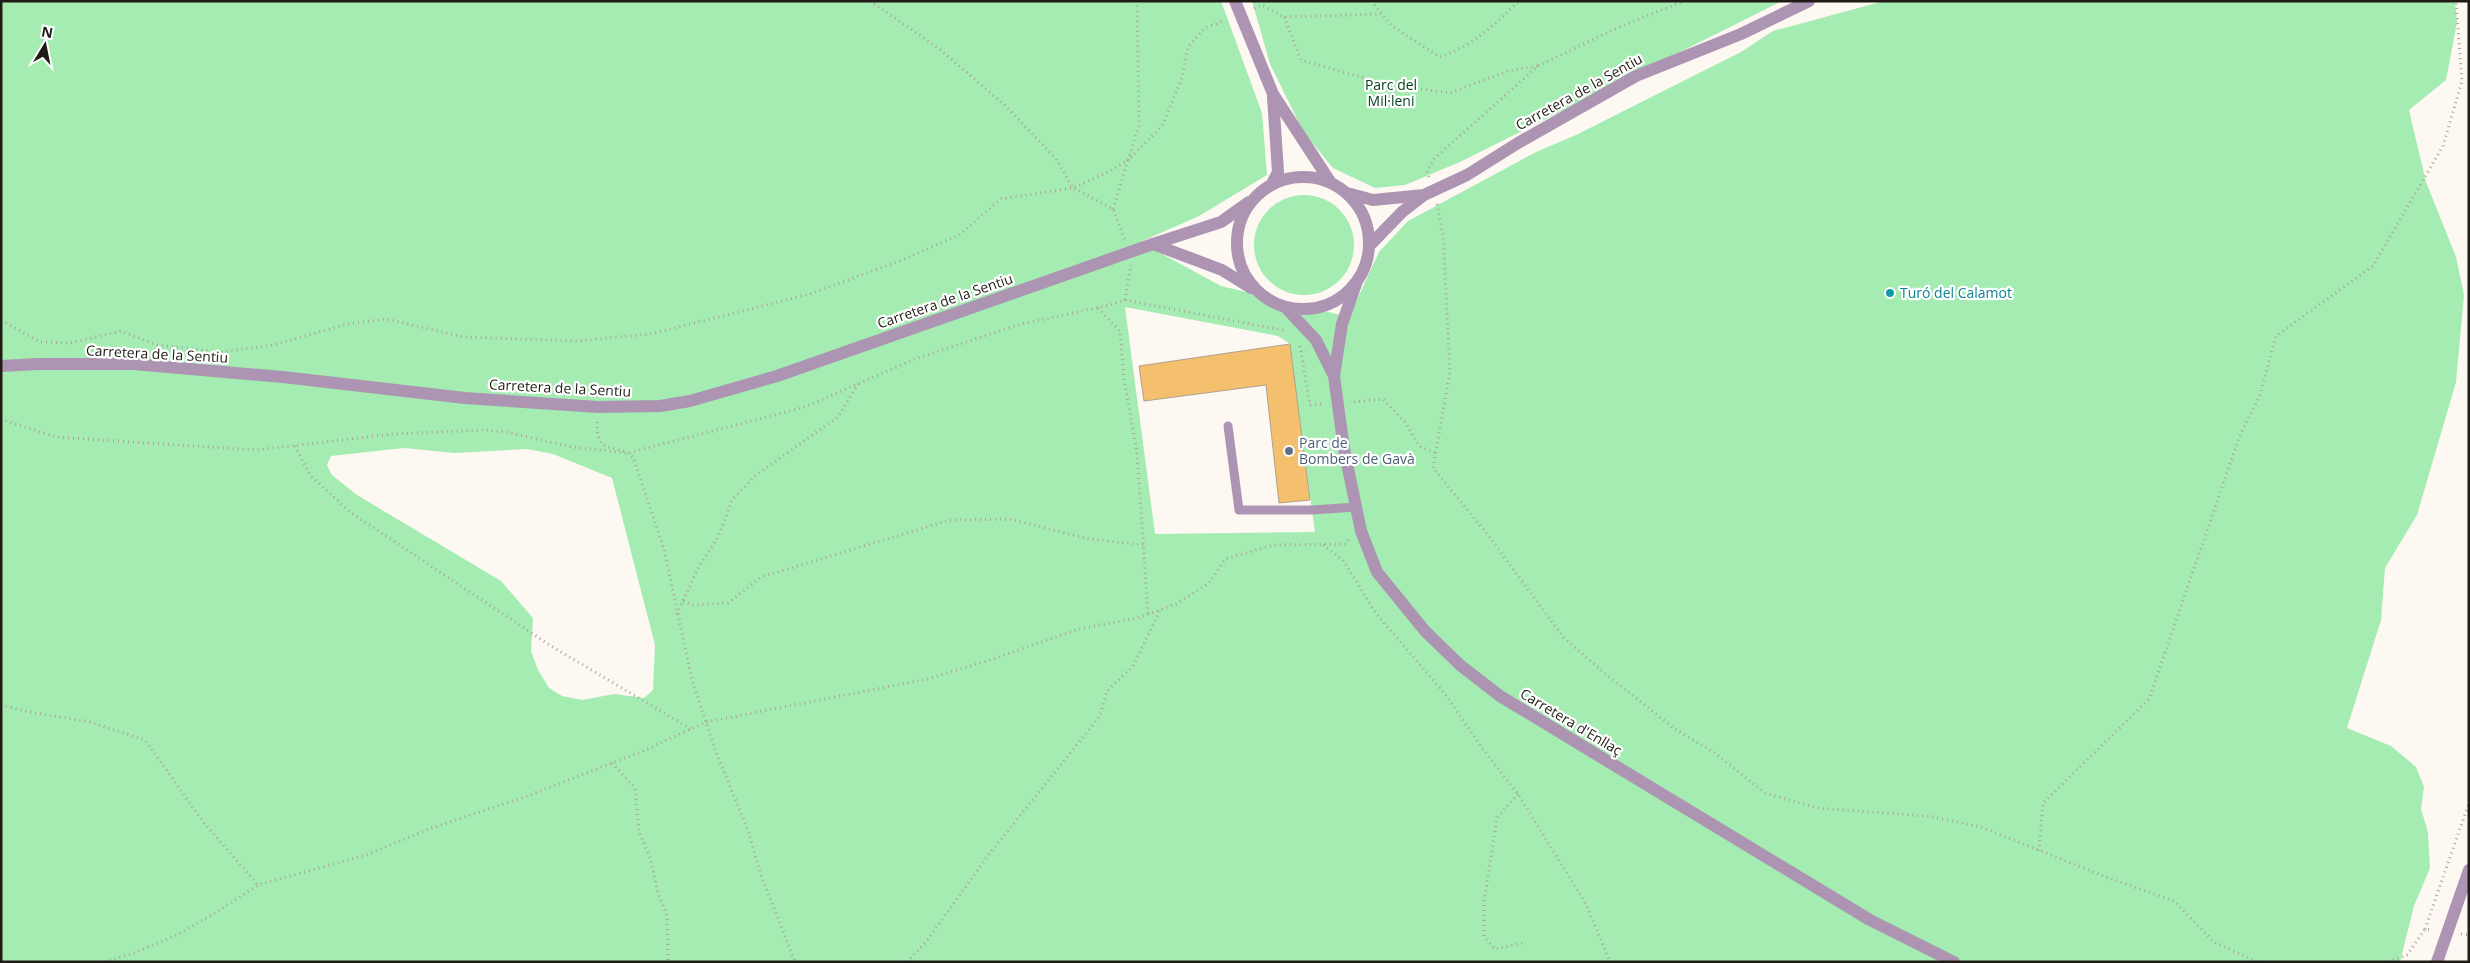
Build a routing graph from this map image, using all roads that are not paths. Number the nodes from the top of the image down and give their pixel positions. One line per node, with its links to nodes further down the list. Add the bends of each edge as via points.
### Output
1 (1235, 1): 3 (street)
2 (1809, 1): 7 (street, Carretera de la Sentiu, via 1741,34 1636,76)
3 (1273, 94): 4 (street); 5 (street, via 1278,172)
4 (1331, 183): 5 (street, via 1312,177); 6 (street)
5 (1272, 184): 8 (street)
6 (1347, 193): 7 (street, Carretera de la Sentiu, via 1374,200); 10 (street, via 1360,208 1368,226)
7 (1429, 194): 10 (street, Carretera de la Sentiu, via 1402,212)
8 (1255, 197): 9 (street, Carretera de la Sentiu, via 1221,222); 12 (street, via 1243,214 1237,234 1237,254)
9 (1154, 244): 12 (street, via 1222,270); 14 (street, Carretera de la Sentiu, via 778,376 690,401 660,406 598,407 465,398 133,364)
10 (1370, 245): 11 (street, via 1366,265)
11 (1356, 284): 13 (street, via 1342,298 1324,307 1304,310); 15 (street, Carretera d'Enllaç, via 1342,324)
12 (1256, 290): 13 (street, via 1269,301)
13 (1285, 307): 15 (street, Carretera d'Enllaç, via 1316,340)
14 (1, 366)
15 (1334, 376): 17 (street, Carretera d'Enllaç)
16 (1228, 426): 17 (lane, via 1239,510)
17 (1356, 507): 19 (street, Carretera d'Enllaç, via 1377,572 1425,631 1460,665 1500,696 1870,920)
18 (2469, 870): 20 (street)
19 (1954, 962)
20 (2437, 962)

